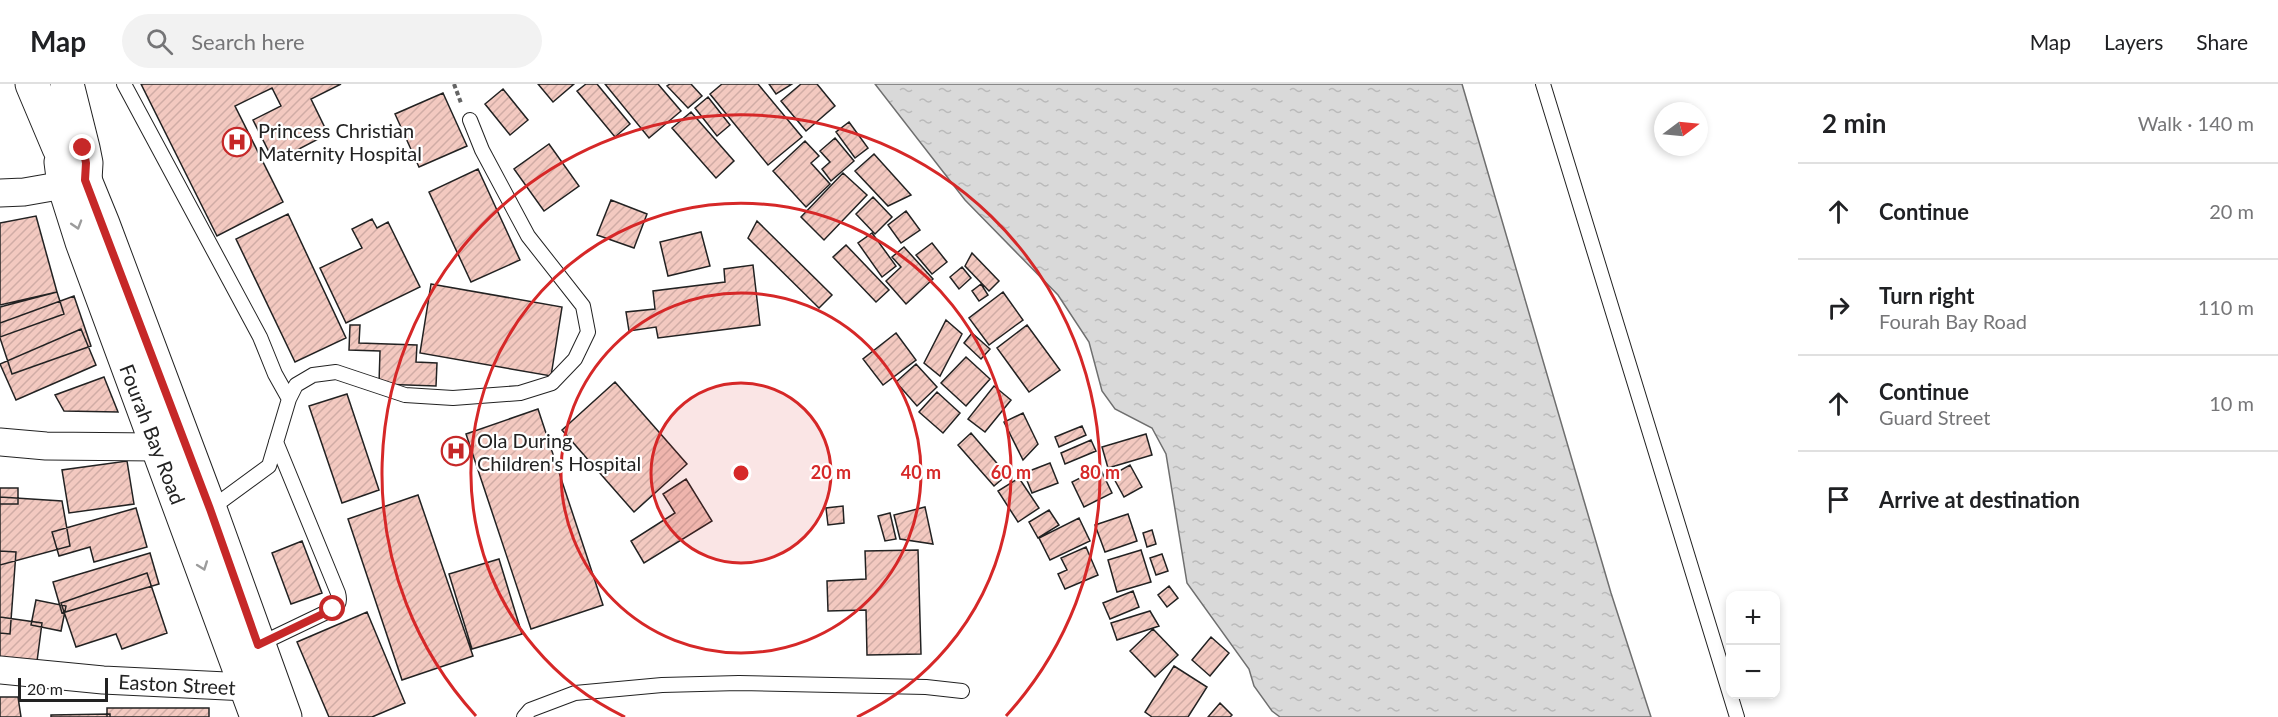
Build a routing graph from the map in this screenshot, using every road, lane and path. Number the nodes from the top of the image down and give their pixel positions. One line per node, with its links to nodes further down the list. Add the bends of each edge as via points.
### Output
1 (32, 84): 6 (main road, Fourah Bay Road)
2 (67, 84): 6 (main road, via 86,163)
3 (124, 84): 8 (lane, via 260,337)
4 (1543, 84): 19 (lane)
5 (470, 120): 8 (lane, via 528,237 583,306 588,333 575,359 552,383 520,393 453,398 405,395 336,372 313,375 296,385)
6 (75, 183): 7 (street); 11 (main road, Fourah Bay Road, one-way to 11, via 82,242); 12 (main road, Fourah Bay Road)
7 (0, 193)
8 (289, 399): 10 (lane)
9 (0, 442): 11 (street)
10 (276, 442): 12 (lane, via 269,466); 13 (lane, via 340,600 333,609)
11 (156, 447): 12 (main road, Fourah Bay Road)
12 (199, 517): 13 (main road, Fourah Bay Road); 16 (main road, Fourah Bay Road, one-way to 16)
13 (258, 645): 17 (main road, Fourah Bay Road)
14 (0, 670): 16 (street, Easton Street, via 103,680)
15 (962, 691): 18 (lane, via 774,683 662,685 575,693 530,710)
16 (252, 702)
17 (285, 717)
18 (524, 717)
19 (1737, 717)

